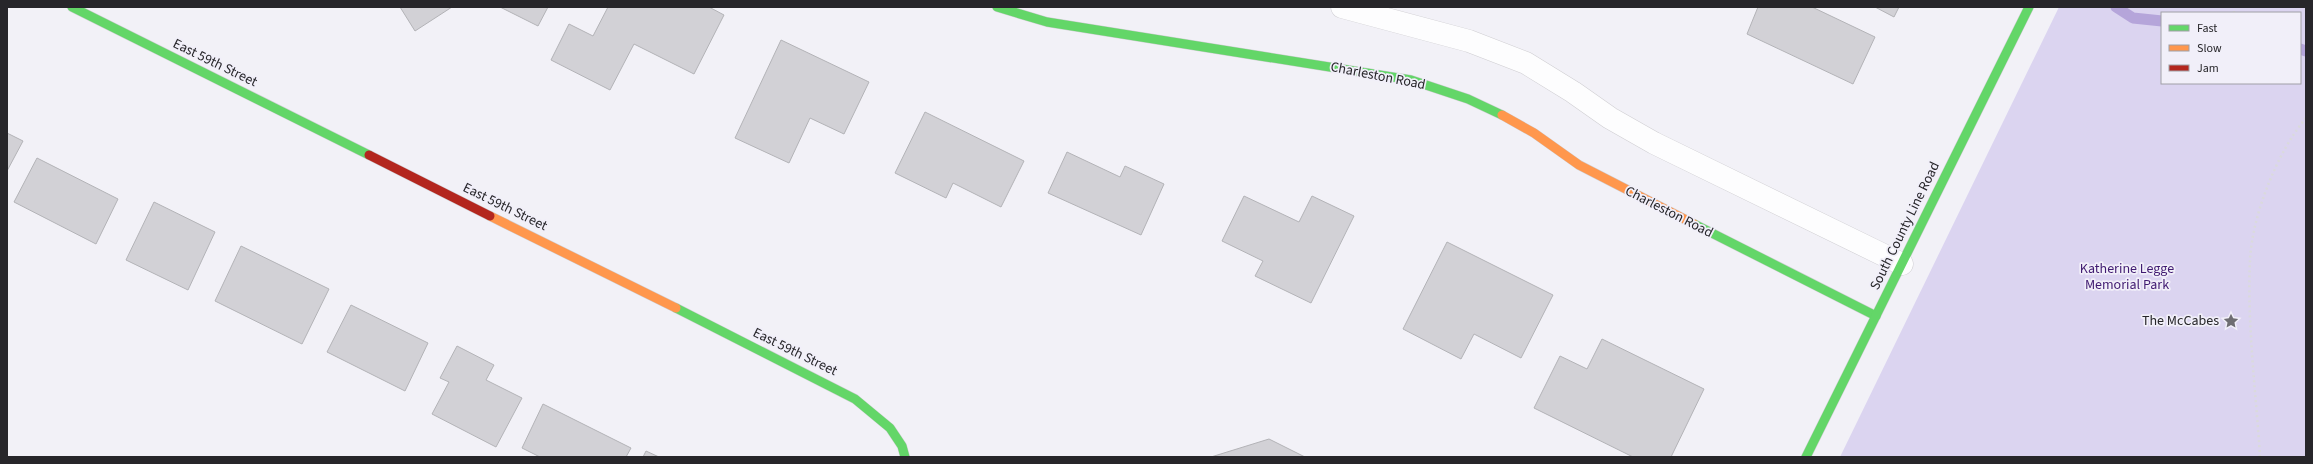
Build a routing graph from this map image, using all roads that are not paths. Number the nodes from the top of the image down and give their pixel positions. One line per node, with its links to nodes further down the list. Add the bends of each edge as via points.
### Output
1 (72, 7): 7 (street, East 59th Street, via 846,393 869,407 890,430 904,451)
2 (997, 7): 6 (street, Charleston Road, via 1047,22 1411,80 1441,89 1486,107 1541,137 1578,165)
3 (1342, 7): 5 (street, via 1469,41 1526,62 1610,118 1654,143)
4 (2029, 7): 5 (street, South County Line Road)
5 (1902, 264): 6 (street, South County Line Road)
6 (1876, 316): 8 (street, South County Line Road)
7 (905, 457)
8 (1806, 457)

